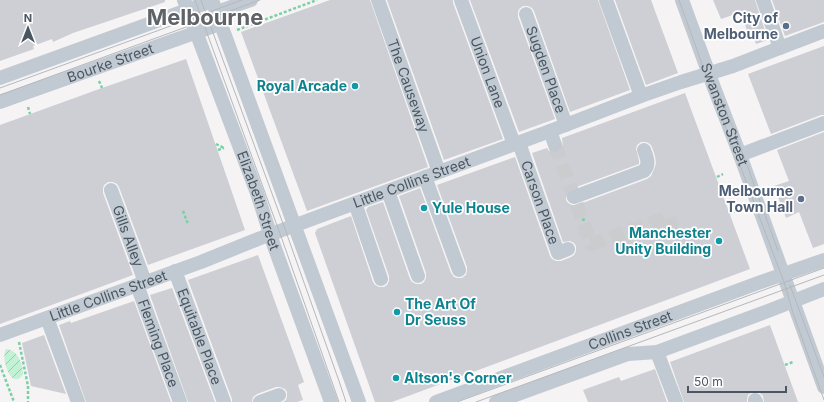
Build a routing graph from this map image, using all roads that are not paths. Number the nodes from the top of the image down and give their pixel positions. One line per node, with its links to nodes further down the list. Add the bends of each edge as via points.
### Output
1 (251, 0): 8 (street)
2 (378, 0): 24 (street, The Causeway)
3 (461, 0): 20 (street, Union Lane)
4 (606, 0): 15 (street)
5 (682, 0): 13 (street, Swanston Street)
6 (763, 0): 12 (street)
7 (186, 5): 8 (street, Bourke Street); 11 (street, Elizabeth Street); 14 (street, Bourke Street)
8 (219, 14): 11 (street, Bourke Street); 30 (street, Elizabeth Street)
9 (526, 14): 18 (street, Sugden Place)
10 (824, 31): 12 (street, Little Collins Street)
11 (196, 32): 16 (street, Bourke Street); 31 (street, Elizabeth Street, via 257,193)
12 (780, 48): 13 (street, Little Collins Street)
13 (708, 73): 15 (street, Little Collins Street); 23 (street, Swanston Street)
14 (0, 78)
15 (641, 96): 18 (street, Little Collins Street)
16 (0, 102)
17 (824, 124): 23 (street)
18 (566, 125): 19 (street, Little Collins Street)
19 (550, 131): 20 (street, Little Collins Street); 21 (street)
20 (516, 144): 24 (street, Little Collins Street); 32 (street, Carson Place, via 558,253)
21 (555, 145)
22 (644, 150): 28 (street, via 648,163 644,171)
23 (740, 155): 36 (street, Swanston Street)
24 (439, 172): 25 (street, Little Collins Street)
25 (425, 177): 27 (street, Little Collins Street); 34 (street)
26 (111, 190): 39 (street, Gills Alley)
27 (388, 191): 29 (street, Little Collins Street); 37 (street)
28 (574, 197)
29 (355, 204): 30 (street, Little Collins Street); 38 (street)
30 (295, 226): 31 (street, Little Collins Street); 52 (street, Elizabeth Street)
31 (270, 235): 35 (street, Little Collins Street); 51 (street, Elizabeth Street)
32 (568, 249)
33 (824, 260): 36 (street, Collins Street)
34 (458, 270)
35 (176, 271): 39 (street, Little Collins Street); 49 (street, Equitable Place)
36 (783, 274): 41 (street, Swanston Street); 53 (street, Collins Street)
37 (418, 276)
38 (381, 279)
39 (141, 284): 42 (street, Little Collins Street); 48 (street, Fleming Place)
40 (824, 289): 41 (street, Collins Street)
41 (793, 302): 44 (street, Collins Street); 45 (street, Swanston Street)
42 (47, 318): 43 (street, Little Collins Street); 47 (street)
43 (0, 335)
44 (658, 352): 54 (street, Collins Street, via 628,354); 55 (street)
45 (824, 387)
46 (279, 395): 50 (street)
47 (78, 402)
48 (180, 402)
49 (224, 402)
50 (260, 402)
51 (331, 402)
52 (359, 402)
53 (436, 402)
54 (496, 402)
55 (676, 402)

